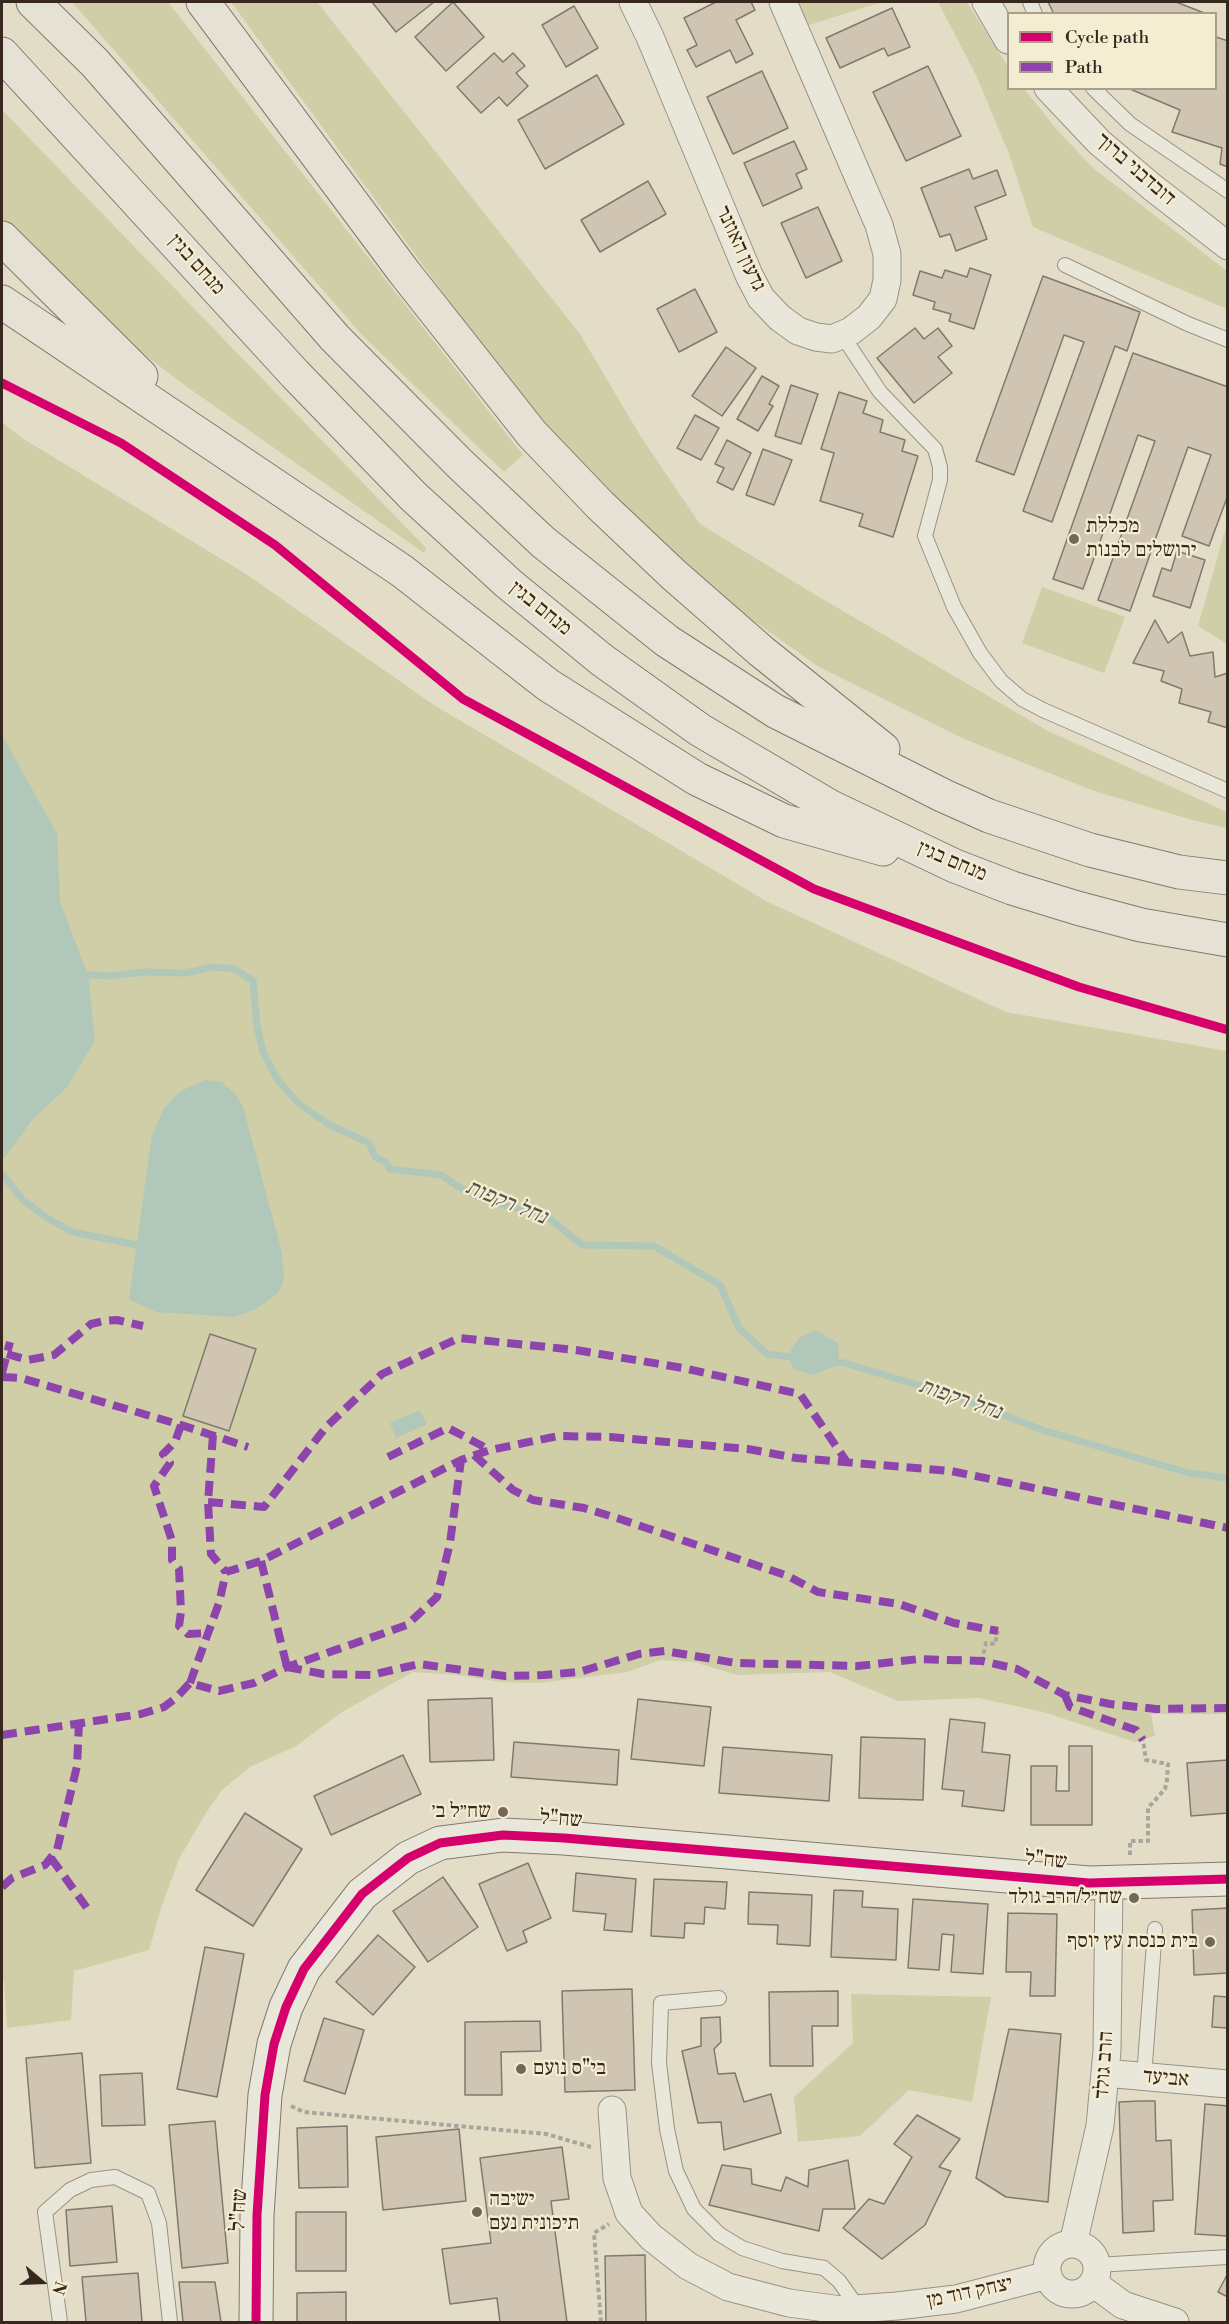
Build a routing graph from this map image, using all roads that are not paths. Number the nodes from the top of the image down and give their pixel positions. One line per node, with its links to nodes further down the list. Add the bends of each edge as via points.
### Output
1 (33, 2): 19 (highway, via 95,63 335,338 543,542 667,641 776,711)
2 (203, 2): 19 (highway, via 404,272 532,434 600,505 743,636)
3 (633, 2): 15 (street, גדעון האוזנר, via 761,298 798,331 832,339)
4 (783, 2): 15 (street, via 879,225 887,254 883,299 869,317)
5 (986, 2): 6 (street)
6 (1007, 38)
7 (2, 54): 20 (highway, מנחם בגין, via 295,374 413,496 509,584 602,660 700,730 831,807)
8 (1050, 90): 12 (street, דובדבני ברוך, via 1152,188)
9 (1095, 90): 10 (lane, via 1130,124)
10 (1227, 191)
11 (2, 238): 17 (highway)
12 (1227, 246)
13 (1065, 265): 16 (lane)
14 (2, 302): 17 (highway)
15 (842, 335): 18 (lane, via 880,392 935,449 940,480 925,536 954,607 1001,681 1043,710)
16 (1227, 340)
17 (214, 444): 20 (highway, via 402,571 548,685 697,779 784,821)
18 (1227, 791)
19 (944, 796): 21 (highway, via 989,816 1090,850 1179,872)
20 (955, 866): 22 (highway, מנחם בגין, via 1077,908 1142,925)
21 (1227, 878)
22 (1227, 940)
23 (1227, 1879): 24 (street, שח"ל)
24 (1109, 1882): 27 (street, הרב גולד); 38 (street, שח"ל, via 503,1835 440,1843 408,1858 362,1894 304,1969 286,2007 274,2044 265,2095 257,2215)
25 (1155, 1929): 28 (lane)
26 (719, 1998): 35 (lane, via 661,2003 659,2063 676,2171 694,2209 719,2234 742,2248 782,2261 824,2268)
27 (1105, 2073): 28 (street, אביעד); 31 (street, הרב גולד, via 1100,2126)
28 (1144, 2077): 29 (street, אביעד)
29 (1227, 2084)
30 (612, 2110): 35 (street, יצחק דוד מן, via 617,2178 629,2212 651,2237 688,2266 728,2288 789,2303)
31 (1073, 2244): 33 (street, via 1094,2256); 34 (street, via 1064,2245 1050,2256)
32 (1227, 2258): 33 (lane)
33 (1095, 2274): 34 (street, via 1087,2289 1071,2294 1057,2289); 39 (street, via 1123,2305)
34 (1048, 2275): 35 (street, יצחק דוד מן, via 956,2299)
35 (859, 2309)
36 (60, 2322): 37 (lane, via 45,2212 70,2190 91,2180 115,2177 148,2193 159,2223)
37 (170, 2322)
38 (256, 2322)
39 (1175, 2322)

